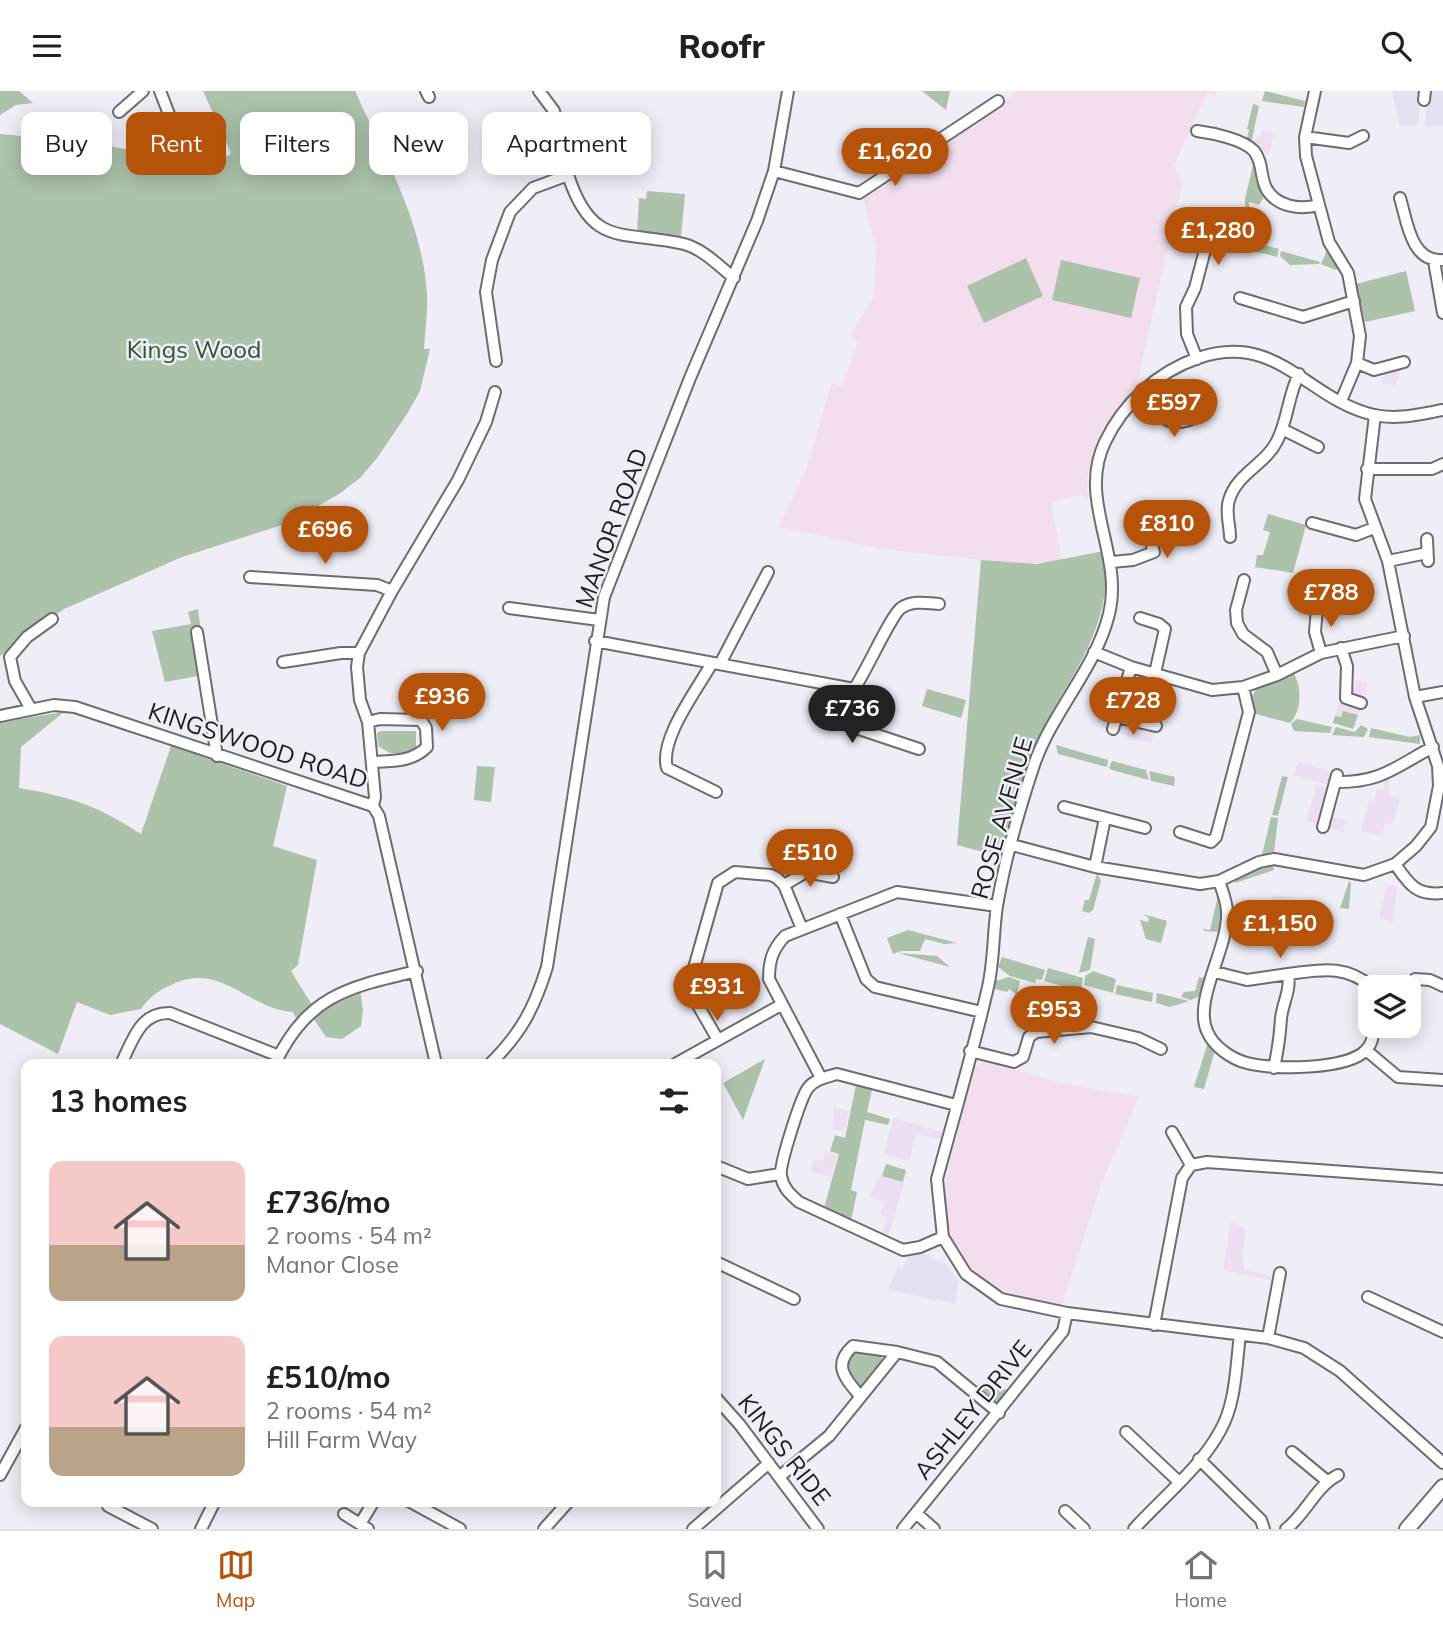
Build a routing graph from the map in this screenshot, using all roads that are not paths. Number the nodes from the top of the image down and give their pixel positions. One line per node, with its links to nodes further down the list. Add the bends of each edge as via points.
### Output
1 (143, 91): 7 (street)
2 (160, 91): 8 (street)
3 (539, 91): 9 (street)
4 (788, 91): 13 (street, MANOR ROAD)
5 (1315, 91): 12 (street)
6 (998, 101): 13 (street, via 859,194)
7 (119, 112)
8 (168, 112)
9 (554, 112)
10 (1197, 131): 15 (street, via 1251,148 1259,159 1265,187 1276,201 1306,209)
11 (1363, 136): 12 (street, via 1349,143)
12 (1306, 138): 15 (street)
13 (774, 171): 18 (street, MANOR ROAD)
14 (1400, 198): 17 (street, via 1412,240 1421,254)
15 (1319, 205): 20 (street, via 1329,242 1348,273)
16 (1178, 220): 22 (street, via 1210,231 1186,307 1187,334)
17 (1438, 261): 21 (street)
18 (734, 278): 23 (street, via 686,245 614,234 594,224 576,199 568,175 533,188 510,212 486,292); 53 (street, MANOR ROAD, via 649,481)
19 (1240, 298): 20 (street, via 1303,317)
20 (1354, 301): 25 (street, via 1360,336)
21 (1443, 313)
22 (1197, 359): 26 (street, ROSE AVENUE, via 1229,351 1249,352); 27 (street, ROSE AVENUE)
23 (496, 361)
24 (1404, 362): 25 (street, via 1374,370)
25 (1357, 363): 30 (street)
26 (1299, 374): 30 (street, ROSE AVENUE); 33 (street, via 1290,391)
27 (1142, 390): 29 (street, via 1167,421 1179,424 1194,418); 43 (street, ROSE AVENUE, via 1104,443 1095,474 1094,494)
28 (495, 392): 47 (street, via 458,480)
29 (1199, 399)
30 (1342, 401): 32 (street, ROSE AVENUE)
31 (1443, 410): 32 (street, ROSE AVENUE, via 1410,417)
32 (1375, 415): 36 (street)
33 (1282, 429): 34 (street); 40 (street, via 1272,451 1240,480 1229,500)
34 (1318, 447)
35 (1443, 464): 36 (street, via 1432,469)
36 (1367, 469): 39 (street, via 1365,499)
37 (1312, 523): 39 (street, via 1356,535)
38 (1139, 526): 43 (street, via 1159,552)
39 (1374, 528): 42 (street)
40 (1230, 537)
41 (1427, 539): 42 (street, via 1428,557)
42 (1388, 561): 55 (street)
43 (1112, 562): 58 (street, ROSE AVENUE, via 1110,613)
44 (768, 572): 62 (street)
45 (250, 577): 47 (street, via 377,585)
46 (1244, 580): 65 (street, via 1237,624 1267,652)
47 (392, 591): 59 (street)
48 (939, 604): 67 (street, via 915,603 894,614)
49 (509, 608): 53 (street)
50 (1317, 608): 60 (street, via 1315,632)
51 (1140, 618): 64 (street, via 1165,629)
52 (52, 619): 71 (street, via 10,657 15,681)
53 (599, 620): 56 (street, MANOR ROAD)
54 (197, 632): 79 (street)
55 (1404, 636): 57 (street); 69 (street)
56 (595, 641): 62 (street); 116 (street, MANOR ROAD, via 547,967 536,1001 516,1038)
57 (1341, 648): 60 (street); 70 (street, via 1347,666 1346,698)
58 (1094, 652): 63 (street); 89 (street, ROSE AVENUE, via 1043,744)
59 (359, 653): 61 (street); 74 (street, via 360,700)
60 (1321, 653): 65 (street)
61 (283, 662)
62 (716, 663): 67 (street); 82 (street, via 664,756 667,768)
63 (1131, 667): 64 (street); 73 (street)
64 (1155, 673): 66 (street, via 1212,690)
65 (1277, 675): 66 (street)
66 (1243, 687): 88 (street, via 1249,712 1216,837 1211,842)
67 (854, 689): 78 (street, via 853,727)
68 (1443, 692): 69 (street)
69 (1415, 697): 77 (street)
70 (1361, 703)
71 (32, 709): 72 (street, KINGSWOOD ROAD); 79 (street, KINGSWOOD ROAD, via 75,706)
72 (0, 716)
73 (1117, 717): 75 (street); 76 (street)
74 (368, 722): 80 (street); 80 (street, via 421,720 426,728 427,747 419,755)
75 (1156, 726)
76 (1113, 729)
77 (1433, 747): 81 (street); 86 (street, via 1384,776 1355,782 1336,778)
78 (919, 749)
79 (217, 756): 83 (street, KINGSWOOD ROAD)
80 (372, 762): 83 (street)
81 (1441, 786): 90 (street, via 1431,827)
82 (716, 792)
83 (373, 806): 99 (street, KINGSWOOD ROAD)
84 (1064, 807): 85 (street)
85 (1105, 818): 87 (street); 91 (street)
86 (1323, 827)
87 (1145, 828)
88 (1180, 832)
89 (1012, 845): 91 (street); 96 (street, ROSE AVENUE)
90 (1395, 864): 93 (street, via 1364,874 1274,859); 95 (street, via 1412,888)
91 (1095, 867): 93 (street, via 1180,883)
92 (833, 877): 94 (street, via 806,872)
93 (1219, 881): 100 (street, via 1227,911)
94 (784, 884): 98 (street); 108 (street, via 771,875 735,872 719,883 690,982)
95 (1443, 893)
96 (997, 906): 97 (street, via 897,892); 106 (street, ROSE AVENUE)
97 (839, 914): 98 (street); 106 (street, via 866,979 875,986)
98 (802, 929): 105 (street, via 785,936 769,961 769,979)
99 (417, 971): 114 (street, via 343,990 303,1018); 115 (street, KINGSWOOD ROAD)
100 (1215, 972): 101 (street, via 1247,980); 118 (street, via 1204,1005 1208,1035 1218,1047 1245,1063)
101 (1288, 974): 102 (street, via 1335,970); 118 (street, via 1290,986)
102 (1358, 975)
103 (1421, 979): 104 (street)
104 (1443, 986)
105 (781, 1005): 108 (street); 119 (street)
106 (982, 1012): 111 (street, ROSE AVENUE)
107 (1373, 1038): 110 (street)
108 (718, 1040): 117 (street)
109 (1161, 1049): 111 (street, via 1138,1038 1091,1027 1036,1032 1029,1037 1023,1057 1014,1062)
110 (1366, 1050): 118 (street, via 1353,1060); 120 (street, via 1398,1077)
111 (970, 1051): 121 (street, ROSE AVENUE)
112 (124, 1059): 113 (street, via 145,1019 156,1012 170,1013)
113 (275, 1059)
114 (278, 1059)
115 (437, 1059)
116 (495, 1059)
117 (684, 1059)
118 (1274, 1068)
119 (821, 1078): 121 (street, via 837,1074); 125 (street, via 808,1088)
120 (1443, 1080)
121 (956, 1105): 127 (street, ROSE AVENUE, via 937,1179)
122 (1172, 1132): 123 (street)
123 (1191, 1165): 126 (street, via 1221,1163); 133 (street, via 1182,1178)
124 (721, 1168): 125 (street, via 748,1179)
125 (780, 1174): 127 (street, via 786,1191 799,1202 903,1250)
126 (1443, 1179)
127 (943, 1237): 132 (street, ROSE AVENUE, via 966,1274 1001,1299)
128 (721, 1264): 131 (street)
129 (1280, 1273): 137 (street)
130 (1368, 1297): 134 (street)
131 (794, 1299)
132 (1067, 1313): 133 (street, ROSE AVENUE); 142 (street, ASHLEY DRIVE, via 1063,1331)
133 (1154, 1325): 136 (street, ROSE AVENUE)
134 (1443, 1332)
135 (847, 1334): 138 (street)
136 (1240, 1335): 137 (street, ROSE AVENUE); 146 (street, via 1230,1406 1221,1430)
137 (1268, 1338): 148 (street, ROSE AVENUE, via 1304,1348 1340,1371)
138 (853, 1346): 139 (street); 140 (street, via 840,1368)
139 (897, 1352): 140 (street); 142 (street, via 937,1362)
140 (860, 1395): 151 (street, via 829,1436)
141 (721, 1404): 147 (street, KINGS RIDE)
142 (999, 1413): 163 (street, ASHLEY DRIVE)
143 (1126, 1432): 152 (street)
144 (21, 1448): 149 (street)
145 (1292, 1452): 153 (street)
146 (1199, 1459): 152 (street); 176 (street, via 1261,1520)
147 (769, 1463): 151 (street, KINGS RIDE); 155 (street)
148 (1443, 1463)
149 (0, 1475)
150 (1338, 1475): 153 (street)
151 (779, 1477): 171 (street, KINGS RIDE)
152 (1178, 1481): 175 (street)
153 (1327, 1481): 177 (street)
154 (1443, 1487): 178 (main road)
155 (721, 1505)
156 (110, 1507): 167 (street)
157 (213, 1507): 165 (street)
158 (372, 1507): 166 (street)
159 (421, 1507): 168 (street)
160 (564, 1507): 169 (street)
161 (718, 1507): 170 (street)
162 (1065, 1511): 174 (street)
163 (916, 1513): 172 (street, ASHLEY DRIVE); 173 (street)
164 (344, 1514): 166 (street)
165 (206, 1527)
166 (364, 1527)
167 (152, 1529)
168 (460, 1529)
169 (544, 1529)
170 (693, 1529)
171 (818, 1529)
172 (903, 1529)
173 (934, 1529)
174 (1084, 1529)
175 (1133, 1529)
176 (1264, 1529)
177 (1286, 1529)
178 (1406, 1529)

